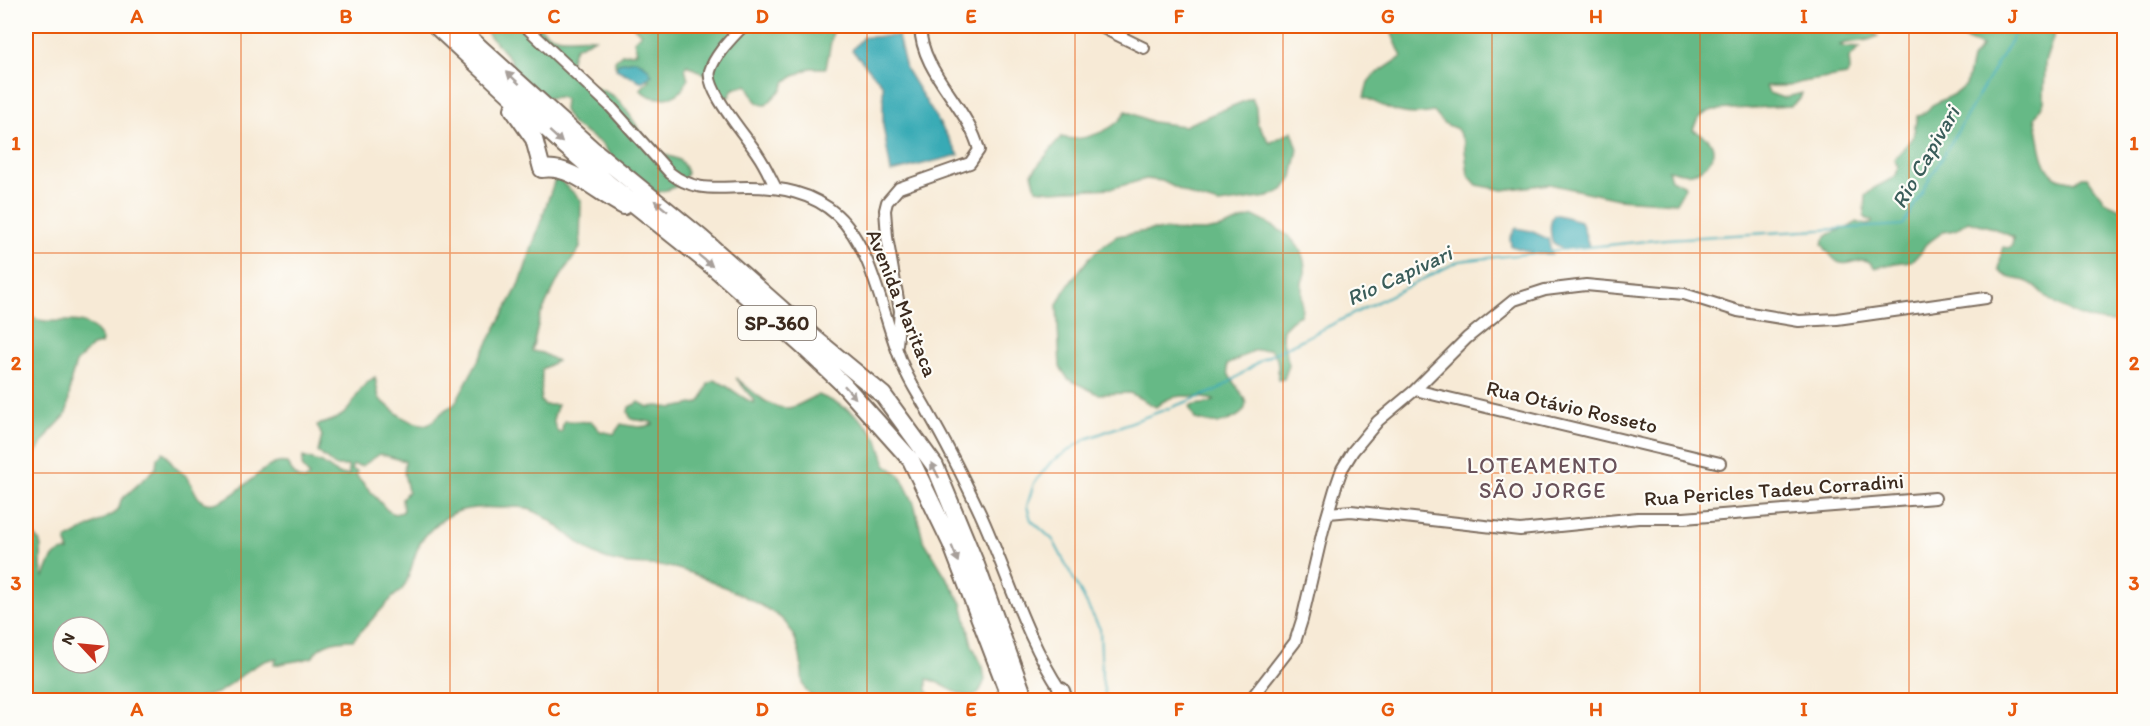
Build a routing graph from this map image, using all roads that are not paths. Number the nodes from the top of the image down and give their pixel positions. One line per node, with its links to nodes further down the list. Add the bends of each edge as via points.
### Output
1 (436, 26): 10 (highway, SP-360)
2 (456, 26): 8 (highway, SP-360)
3 (468, 26): 8 (highway)
4 (525, 26): 11 (street, Avenida Maritaca, via 610,106 680,181 700,188)
5 (743, 26): 11 (street, via 717,59 710,79)
6 (920, 26): 14 (street, via 926,54 979,150 970,164 899,188 887,202 887,237 900,311)
7 (1099, 26): 9 (street)
8 (480, 48): 21 (highway, SP-360, one-way to 8, via 935,466 883,395 592,149)
9 (1144, 48)
10 (485, 73): 12 (highway, SP-360, one-way to 12, via 578,157); 12 (highway, via 534,139 542,169 567,172)
11 (776, 188): 14 (street, Avenida Maritaca, via 803,194 835,213 849,227 861,249)
12 (657, 221): 20 (highway, SP-360, one-way to 20, via 804,347 911,460 951,543)
13 (1986, 298): 15 (street, via 1799,321 1738,311 1684,294 1586,285 1545,290 1514,300 1467,338)
14 (897, 348): 19 (street, Avenida Maritaca, via 981,515)
15 (1414, 390): 16 (street, Rua Otávio Rosseto); 18 (street, via 1378,421 1353,451 1342,469)
16 (1720, 463)
17 (1935, 498): 18 (street, Rua Pericles Tadeu Corradini, via 1520,530 1351,511)
18 (1329, 513): 22 (street, via 1295,642)
19 (1062, 697)
20 (1011, 700)
21 (1025, 700)
22 (1250, 700)

